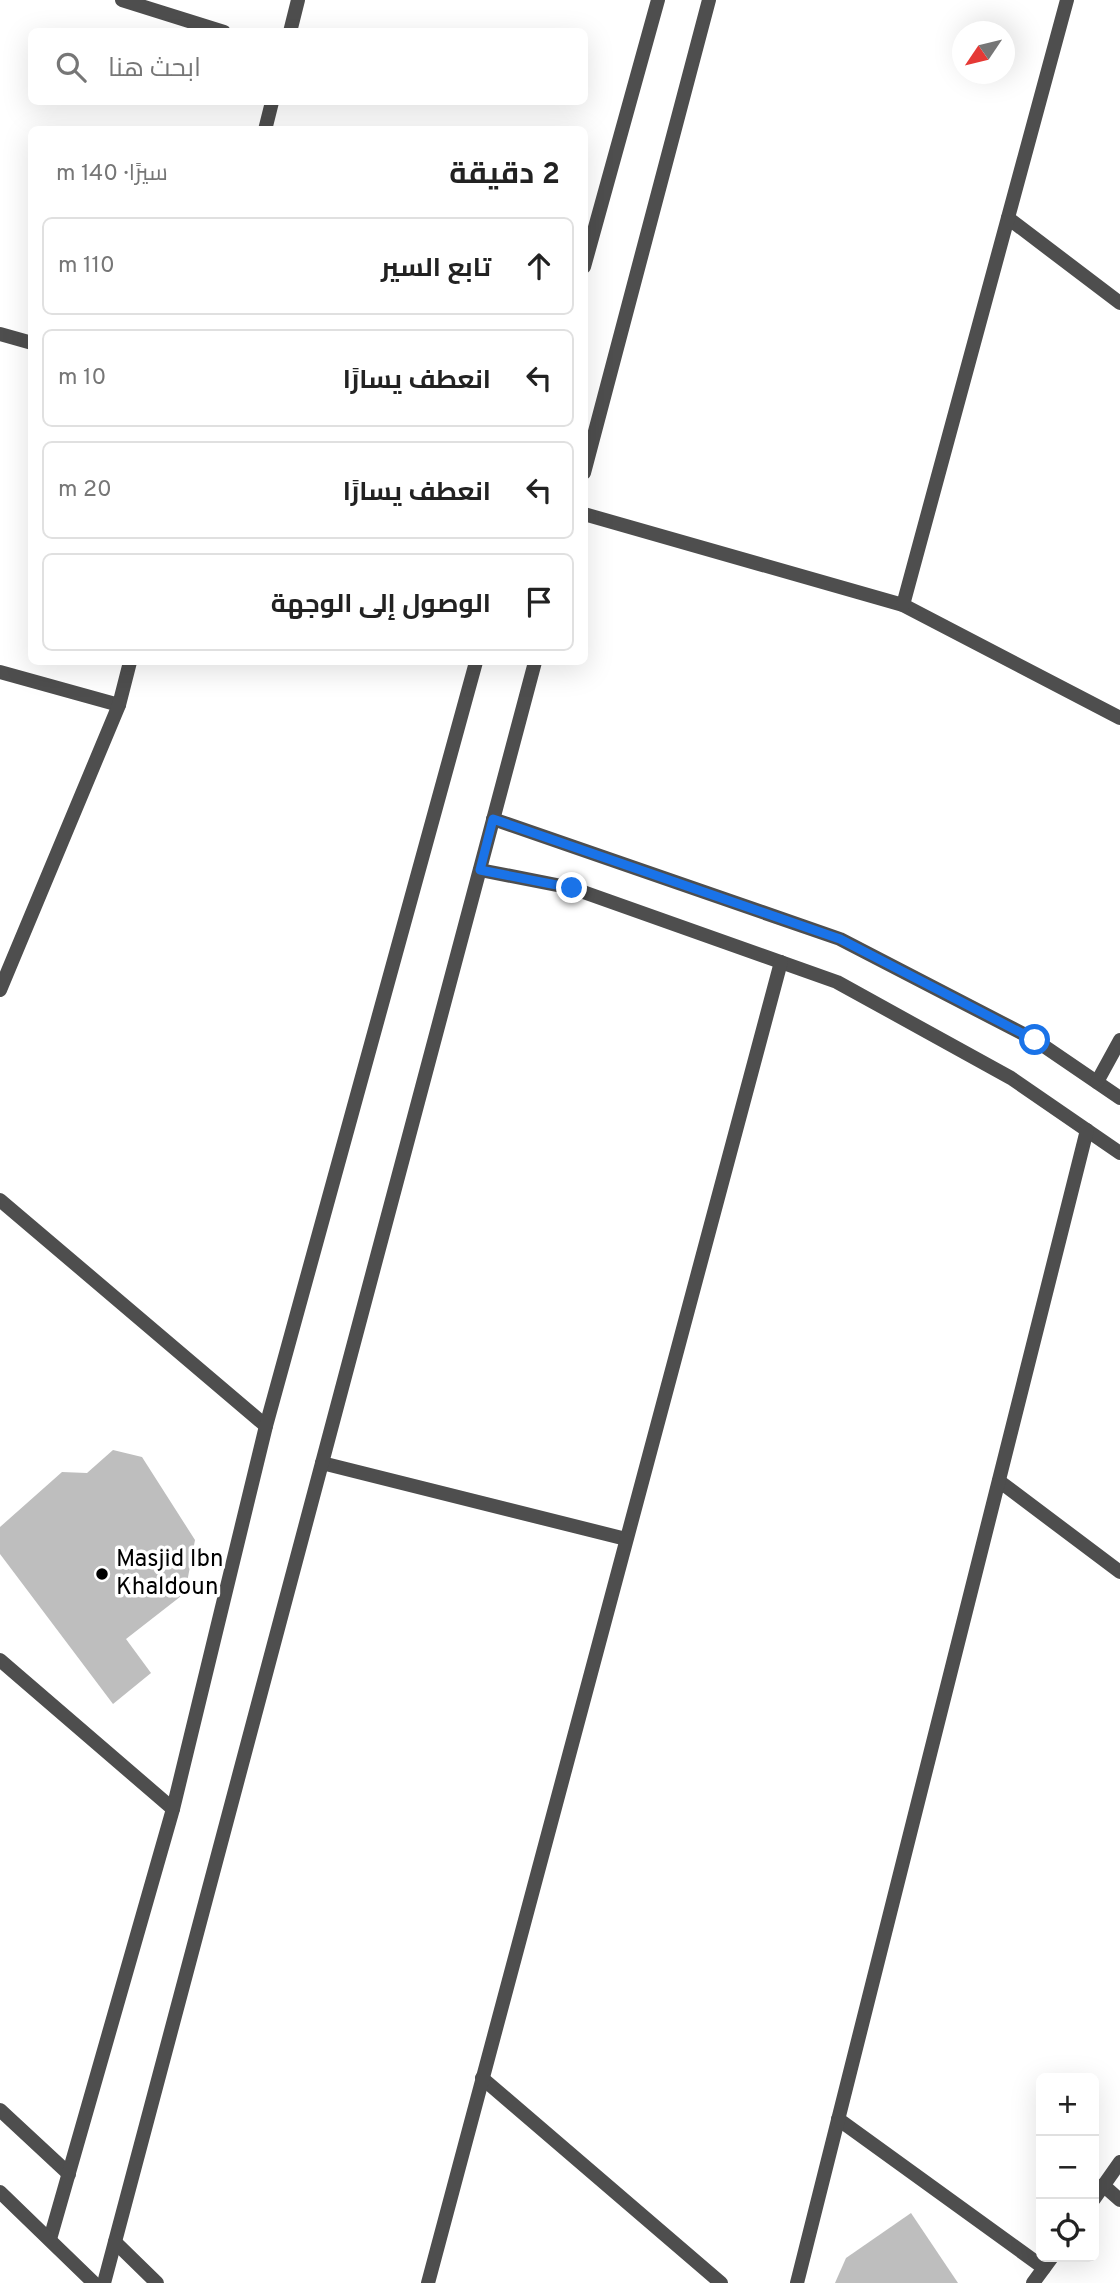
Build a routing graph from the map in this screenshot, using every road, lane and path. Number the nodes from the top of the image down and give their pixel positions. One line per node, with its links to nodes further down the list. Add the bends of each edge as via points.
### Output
1 (122, 0): 6 (street)
2 (298, 0): 7 (street)
3 (658, 0): 11 (street)
4 (709, 0): 15 (street)
5 (1067, 0): 10 (street)
6 (210, 28)
7 (291, 28)
8 (271, 105): 9 (street)
9 (266, 126)
10 (1008, 218): 12 (street); 17 (street)
11 (588, 253)
12 (1120, 303)
13 (0, 334): 14 (street)
14 (28, 342)
15 (588, 458)
16 (588, 515): 17 (street)
17 (903, 605): 23 (street)
18 (129, 665): 22 (street)
19 (475, 665): 34 (street)
20 (533, 665): 24 (street)
21 (0, 673): 22 (street)
22 (119, 705): 27 (street)
23 (1120, 718)
24 (493, 819): 25 (street); 29 (street, via 840,939 1035,1040)
25 (480, 870): 26 (street, via 572,888); 35 (street)
26 (781, 962): 31 (street, via 848,988 1011,1078); 37 (street)
27 (0, 990)
28 (1120, 1041): 29 (street)
29 (1097, 1082): 30 (street)
30 (1120, 1098)
31 (1087, 1130): 32 (street); 36 (street)
32 (1120, 1153)
33 (0, 1200): 34 (street)
34 (266, 1426): 40 (street)
35 (322, 1463): 37 (street); 51 (street)
36 (999, 1481): 38 (street); 43 (street)
37 (626, 1539): 41 (street)
38 (1120, 1572)
39 (0, 1660): 40 (street)
40 (173, 1810): 45 (street)
41 (482, 2078): 57 (street); 58 (street)
42 (0, 2109): 45 (street)
43 (838, 2119): 52 (street); 59 (street)
44 (1120, 2162): 46 (street)
45 (69, 2174): 50 (street)
46 (1103, 2185): 47 (street); 49 (street)
47 (1099, 2191)
48 (0, 2192): 50 (street)
49 (1120, 2200)
50 (50, 2239): 54 (street)
51 (115, 2242): 55 (street); 56 (street)
52 (1036, 2254)
53 (1048, 2262): 60 (street)
54 (94, 2283)
55 (104, 2283)
56 (157, 2283)
57 (428, 2283)
58 (721, 2283)
59 (797, 2283)
60 (1033, 2283)

